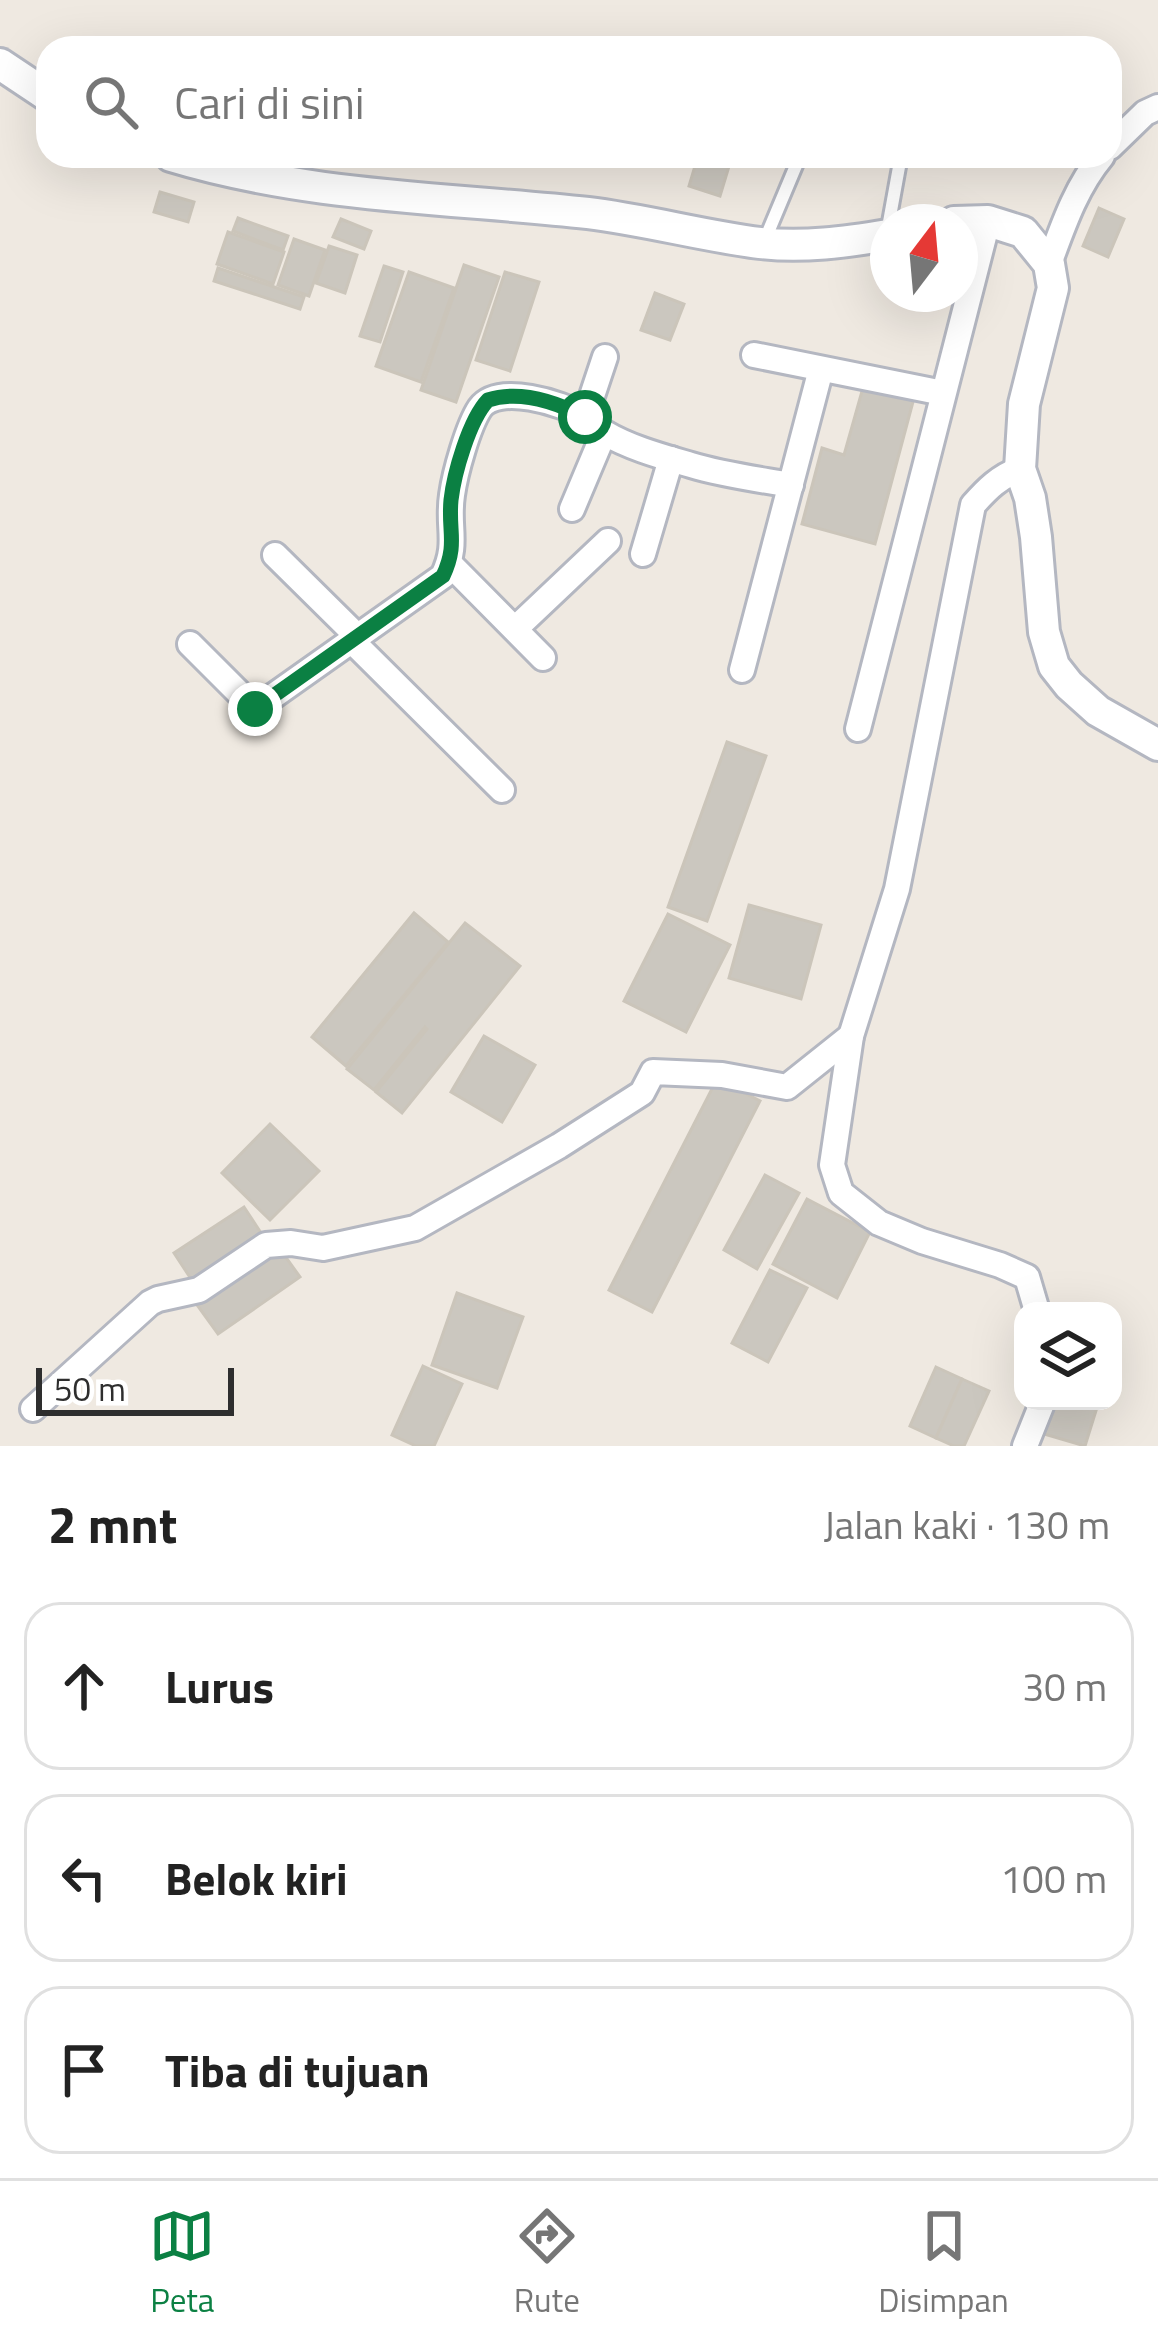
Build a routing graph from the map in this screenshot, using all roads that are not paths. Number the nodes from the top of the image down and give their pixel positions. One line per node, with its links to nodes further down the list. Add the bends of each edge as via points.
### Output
1 (0, 64): 2 (street)
2 (36, 88)
3 (1158, 107): 4 (street)
4 (1122, 135)
5 (210, 168): 13 (street, via 348,193 598,214)
6 (795, 168): 13 (lane)
7 (899, 168): 9 (lane)
8 (1092, 168): 14 (street)
9 (893, 204)
10 (978, 221): 11 (street)
11 (988, 221): 14 (street, via 1023,232); 18 (street)
12 (870, 234): 13 (street, via 823,245)
13 (763, 243)
14 (1049, 264): 21 (street, via 1053,288 1024,404)
15 (754, 355): 17 (street)
16 (605, 357): 19 (street)
17 (821, 369): 18 (street); 22 (street)
18 (943, 393): 33 (street)
19 (594, 425): 20 (street); 23 (street); 27 (street, via 515,395 488,400 452,496)
20 (671, 459): 22 (street); 25 (street)
21 (1020, 470): 34 (street, via 1054,666 1097,711); 36 (street, via 973,505 897,889)
22 (790, 485): 32 (street)
23 (572, 509)
24 (608, 542): 28 (street)
25 (643, 554)
26 (275, 555): 29 (street)
27 (449, 563): 28 (street); 29 (street, via 443,576)
28 (515, 629): 31 (street)
29 (355, 639): 30 (street, via 255,709); 35 (street)
30 (190, 644)
31 (543, 658)
32 (742, 670)
33 (858, 729)
34 (1158, 745)
35 (502, 790)
36 (851, 1036): 37 (street, via 832,1165 842,1193 879,1223 1027,1276); 38 (street, via 787,1087 653,1072 642,1094 416,1228 322,1248 266,1246 199,1290 150,1304)
37 (1034, 1302)
38 (33, 1409)
39 (1039, 1410): 40 (street)
40 (1025, 1446)

